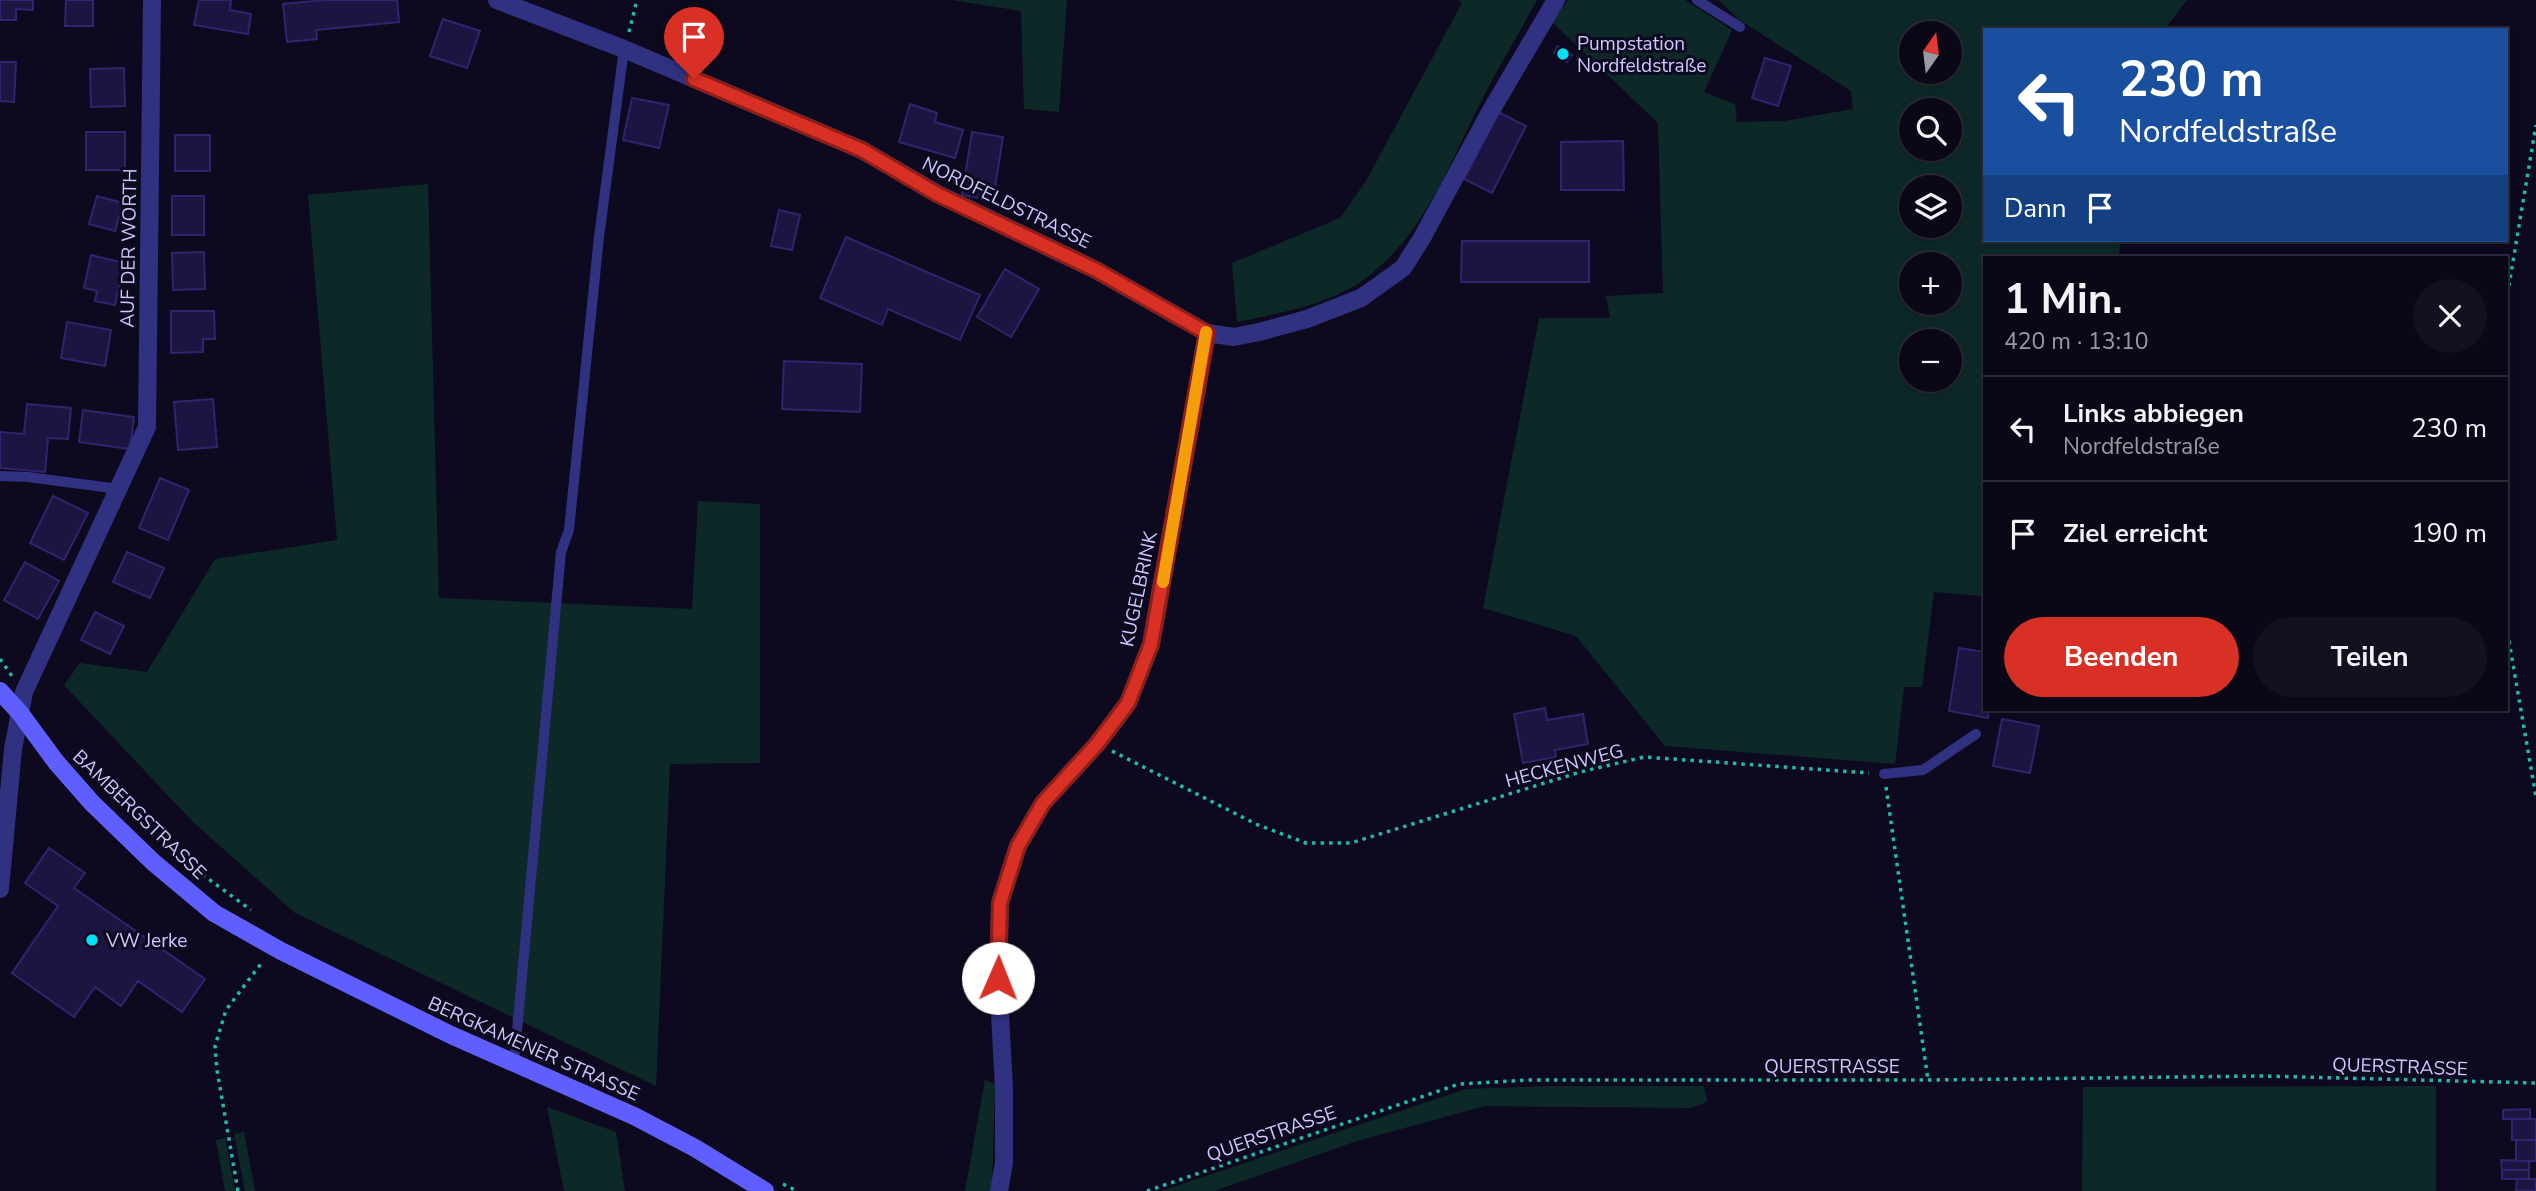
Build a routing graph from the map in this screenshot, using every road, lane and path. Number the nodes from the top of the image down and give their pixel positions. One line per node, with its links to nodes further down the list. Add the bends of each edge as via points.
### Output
1 (152, 0): 12 (street, AUF DER WORTH, via 147,427)
2 (497, 0): 7 (street, NORDFELDSTRASSE)
3 (637, 0): 7 (path)
4 (1556, 0): 10 (street, NORDFELDSTRASSE, via 1403,268 1361,298 1307,319 1234,337)
5 (1697, 0): 6 (lane)
6 (1740, 27)
7 (624, 49): 10 (street, NORDFELDSTRASSE, via 862,150 937,194 1096,270); 26 (lane, via 569,530 561,552)
8 (2536, 125): 9 (path)
9 (2508, 291)
10 (1207, 333): 19 (street, KUGELBRINK, via 1151,644 1128,703)
11 (0, 476): 12 (lane)
12 (119, 489): 16 (street, AUF DER WORTH)
13 (2508, 636): 21 (path)
14 (0, 659): 16 (path)
15 (0, 691): 17 (street, BAMBERGSTRASSE)
16 (24, 692): 17 (street, AUF DER WORTH)
17 (20, 713): 23 (street); 25 (street, BAMBERGSTRASSE, via 65,772 153,862 214,913)
18 (1976, 734): 20 (lane, via 1923,770)
19 (1097, 744): 20 (path, HECKENWEG, via 1258,825 1306,843 1351,843 1580,772 1644,757); 32 (street, KUGELBRINK, via 1043,803 1018,846 1000,903 1004,1163)
20 (1884, 774): 27 (path)
21 (2536, 797)
22 (131, 812): 24 (path, via 199,872)
23 (0, 889)
24 (254, 912)
25 (281, 951): 26 (street, BERGKAMENER STRASSE); 30 (path, via 262,961 233,999 215,1046)
26 (514, 1063): 29 (street, BERGKAMENER STRASSE, via 634,1116)
27 (1928, 1080): 28 (path, QUERSTRASSE, via 2263,1076); 33 (path, QUERSTRASSE, via 1459,1084)
28 (2536, 1083)
29 (769, 1185): 31 (path)
30 (238, 1191)
31 (797, 1191)
32 (999, 1191)
33 (1147, 1191)

